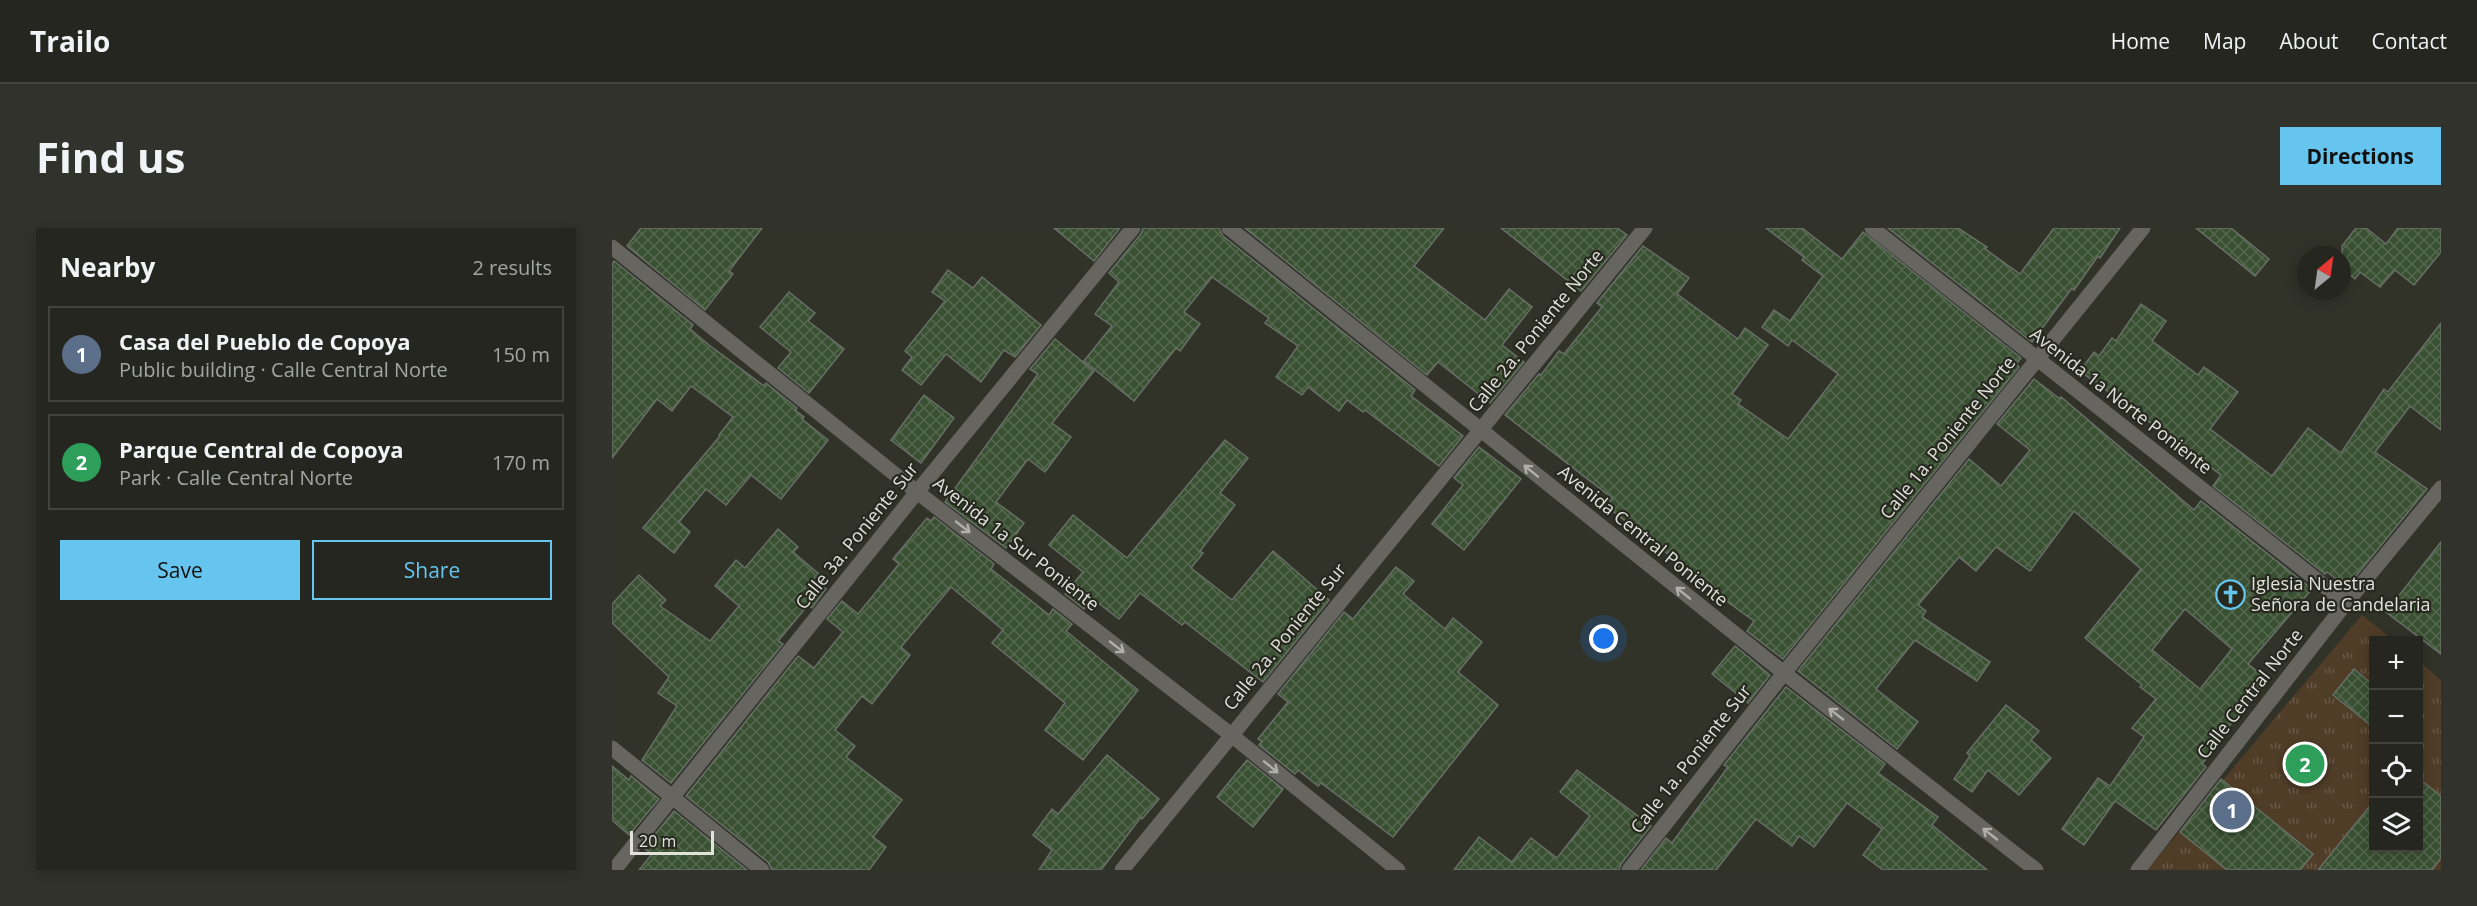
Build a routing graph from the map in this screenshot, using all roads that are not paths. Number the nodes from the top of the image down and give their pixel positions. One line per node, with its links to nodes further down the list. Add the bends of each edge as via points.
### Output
1 (1133, 228): 10 (street, Calle 3a. Poniente Sur)
2 (1229, 228): 8 (street, Avenida Central Poniente)
3 (1646, 228): 8 (street, Calle 2a. Poniente Norte)
4 (1872, 228): 7 (street, Avenida 1a Norte Poniente)
5 (2143, 228): 7 (street, Calle 1a. Poniente Norte)
6 (612, 247): 10 (street, Avenida 1a Sur Poniente)
7 (2037, 360): 11 (street, Avenida 1a Norte Poniente); 12 (street, Calle 1a. Poniente Norte)
8 (1479, 430): 12 (street, Avenida Central Poniente, one-way to 8); 13 (street, Calle 2a. Poniente Sur)
9 (2441, 488): 11 (street, Calle Central Norte)
10 (917, 492): 13 (street, Avenida 1a Sur Poniente, one-way to 13); 15 (street, Calle 3a. Poniente Sur)
11 (2346, 603): 22 (street, Calle Central Norte)
12 (1784, 673): 20 (street, Calle 1a. Poniente Sur); 21 (street, Avenida Central Poniente, one-way to 12)
13 (1230, 734): 18 (street, Calle 2a. Poniente Sur); 19 (street, Avenida 1a Sur Poniente, one-way to 19)
14 (612, 748): 15 (street)
15 (672, 797): 16 (street, Calle 3a. Poniente Sur); 17 (street)
16 (614, 870)
17 (762, 870)
18 (1122, 870)
19 (1398, 870)
20 (1629, 870)
21 (2036, 870)
22 (2138, 870)

